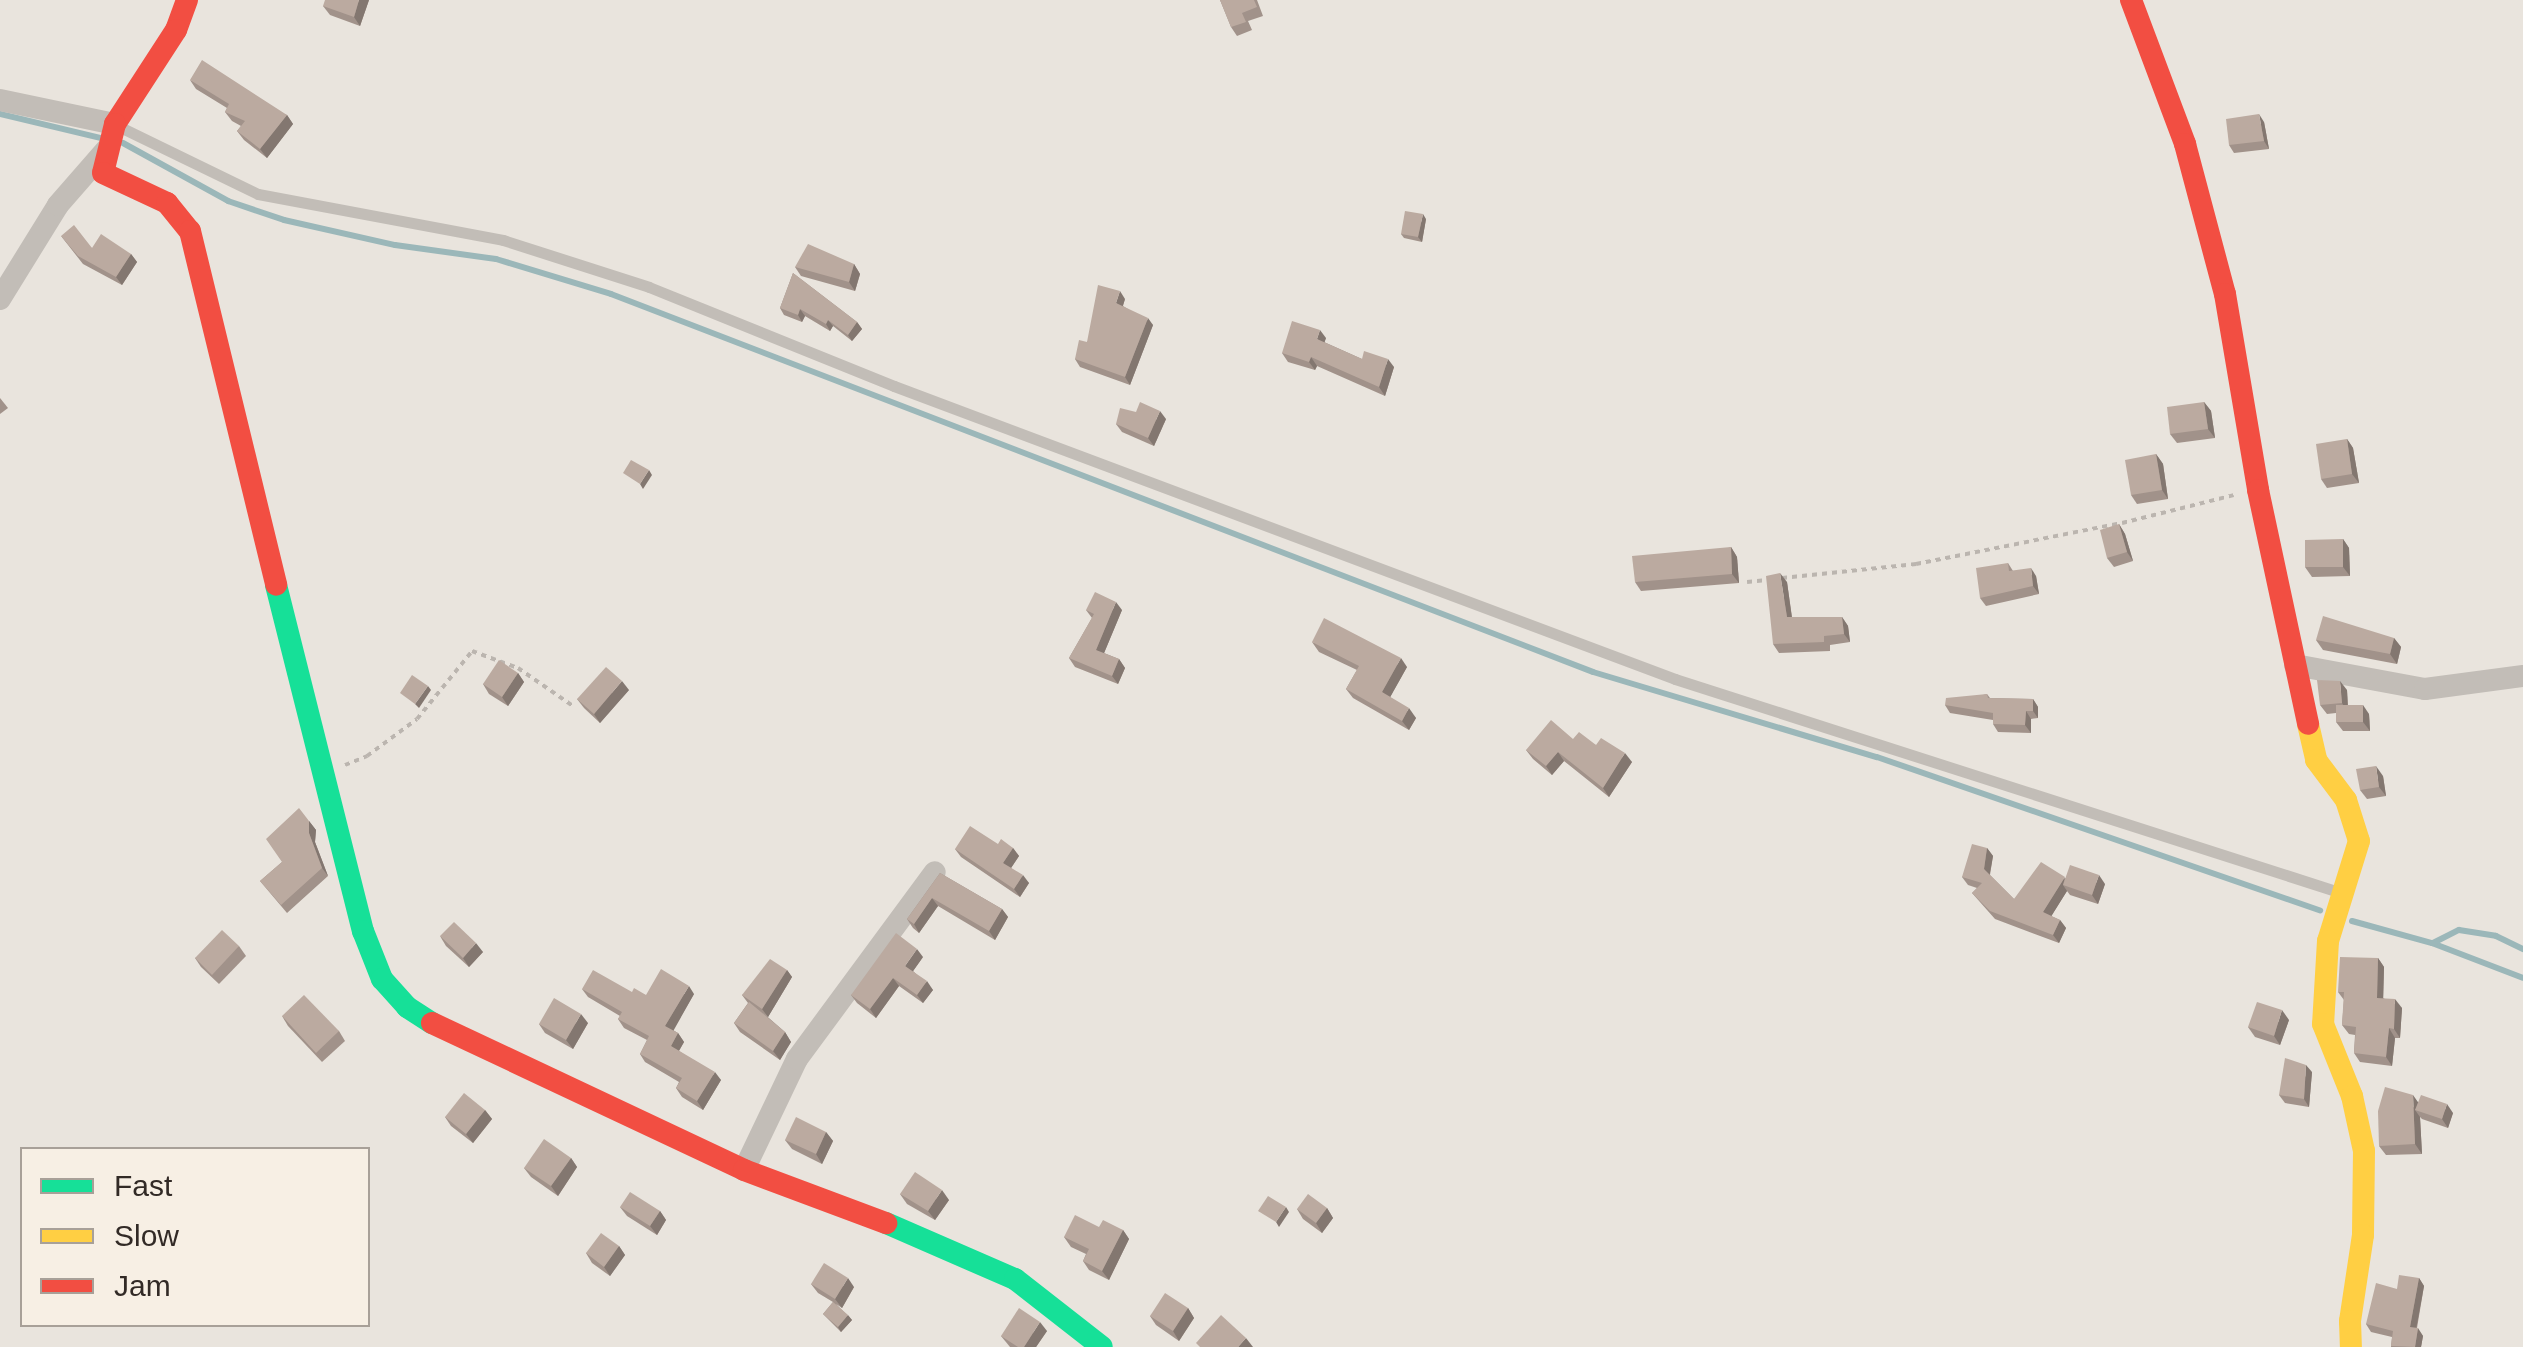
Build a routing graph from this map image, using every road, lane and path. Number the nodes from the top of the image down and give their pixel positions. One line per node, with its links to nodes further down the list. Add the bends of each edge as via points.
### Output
1 (187, 0): 4 (street, via 176,30)
2 (2131, 0): 7 (street, via 2185,144 2225,294)
3 (0, 100): 4 (street)
4 (115, 124): 5 (street); 14 (lane, via 258,194 503,240 649,287 1675,679)
5 (106, 150): 6 (street, via 58,204); 12 (street, via 103,173 167,203 190,231)
6 (0, 299)
7 (2258, 490): 8 (path, via 1916,564); 9 (street)
8 (1747, 582)
9 (2295, 665): 10 (street, via 2425,689); 14 (street, via 2316,760 2346,800 2359,841)
10 (2523, 676)
11 (573, 706): 12 (path, via 518,668 472,652 418,719 367,756)
12 (322, 775): 15 (street, via 363,931 382,979 406,1007)
13 (935, 872): 15 (street, via 796,1059)
14 (2342, 893): 17 (street, via 2328,941 2323,1024 2352,1096 2364,1150)
15 (744, 1170): 16 (street, via 1015,1279)
16 (1102, 1347)
17 (2351, 1347)

